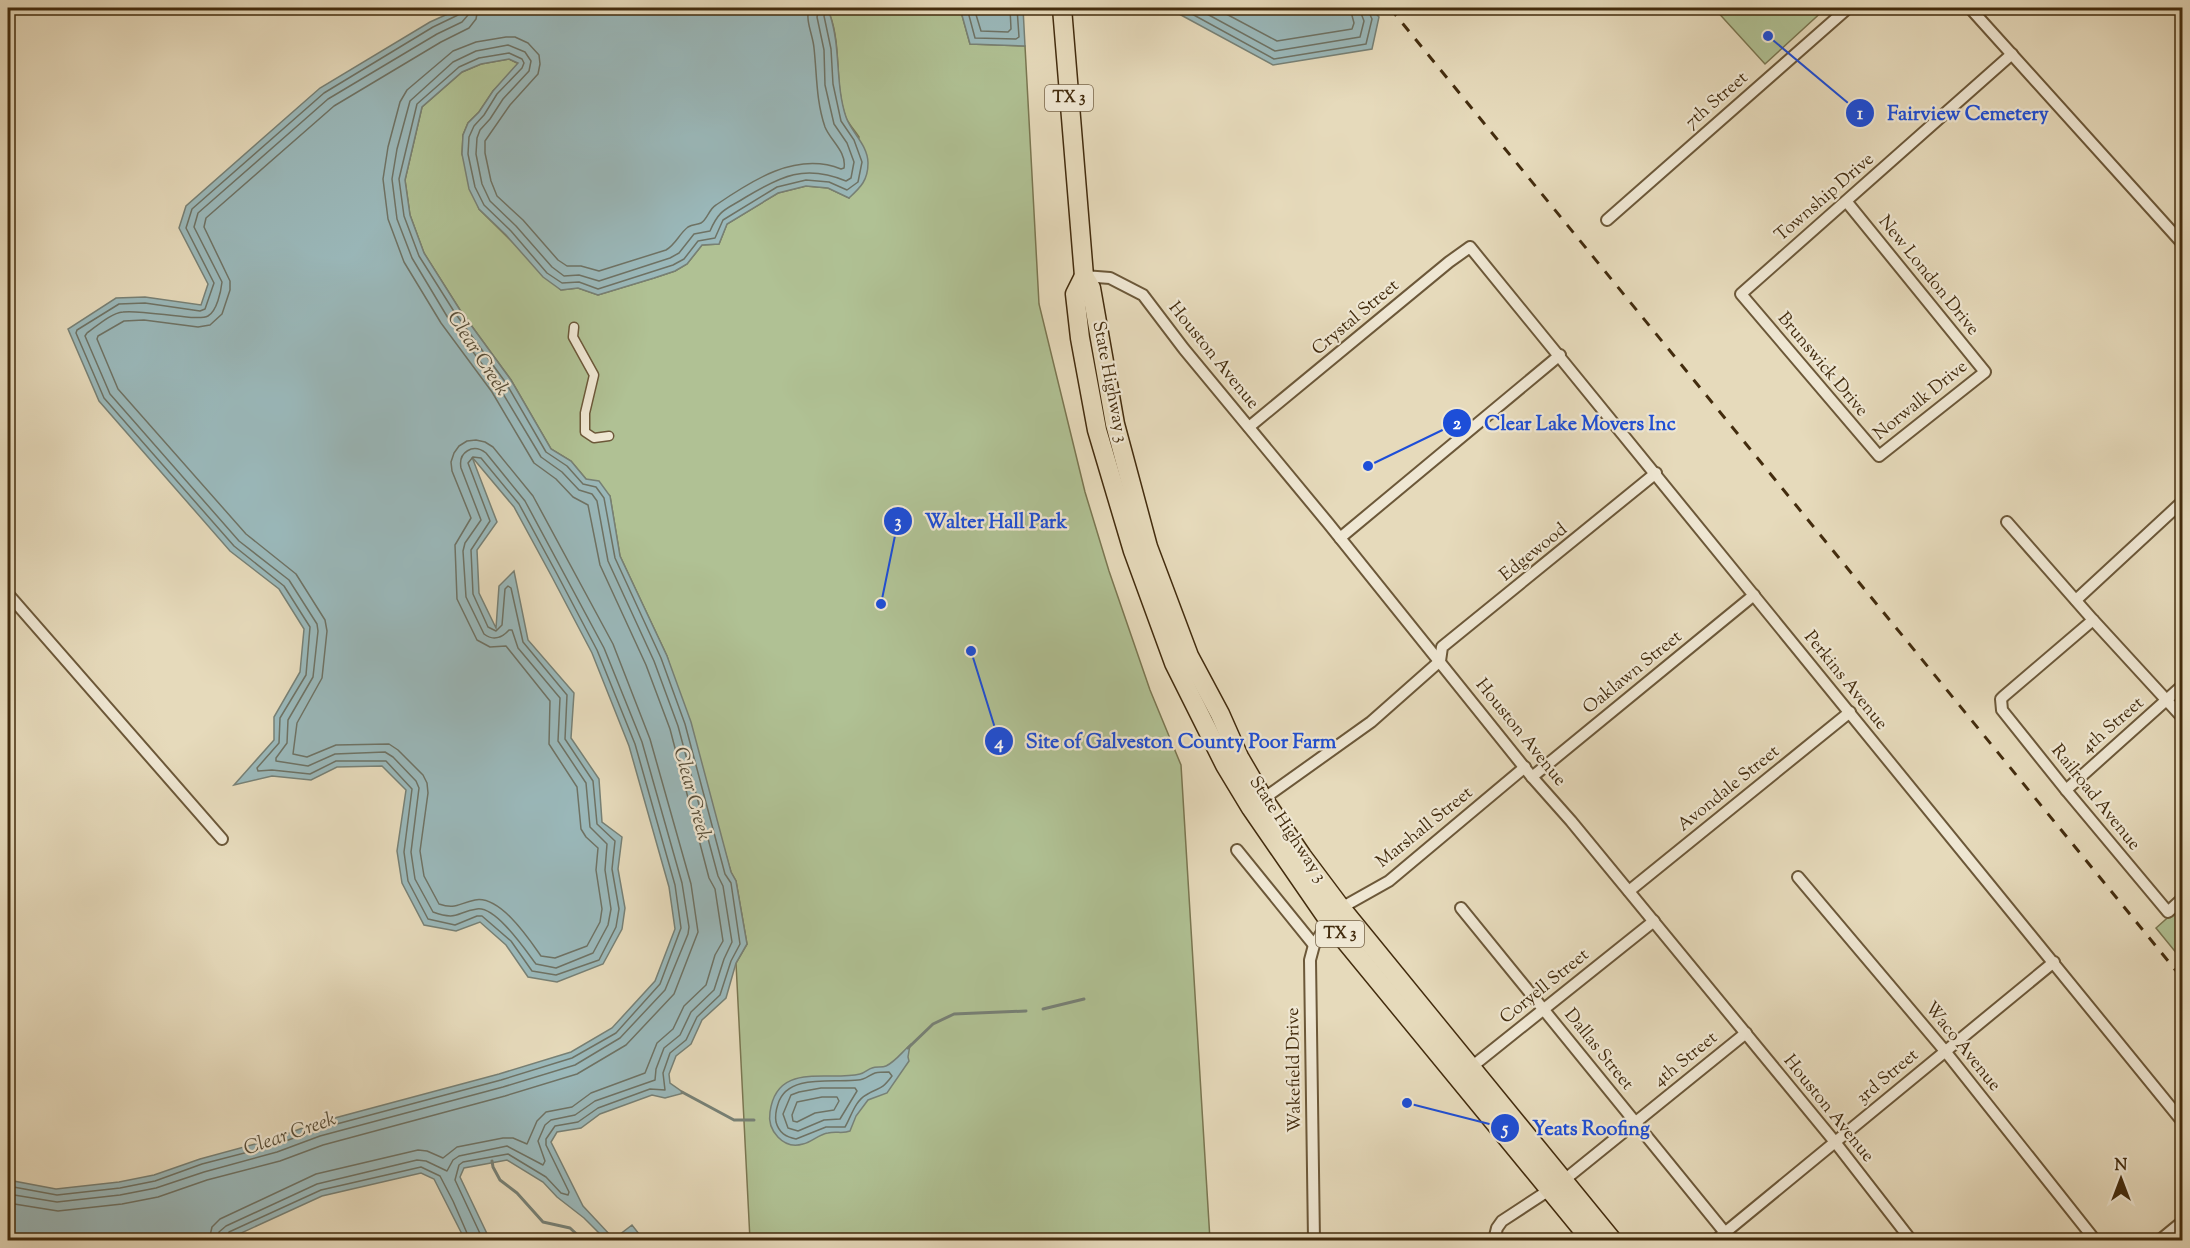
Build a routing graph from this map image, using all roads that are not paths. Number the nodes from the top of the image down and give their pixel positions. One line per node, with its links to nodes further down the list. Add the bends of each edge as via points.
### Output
1 (1062, 8): 9 (main road, State Highway 3 / TX 3)
2 (1848, 8): 6 (street, 7th Street)
3 (1970, 8): 4 (street)
4 (2012, 54): 5 (street, Township Drive); 7 (street)
5 (1846, 201): 10 (street, Township Drive); 13 (street, New London Drive)
6 (1607, 220)
7 (2182, 243)
8 (1484, 261): 12 (street, Perkins Avenue); 14 (street, Crystal Street, via 1470,247)
9 (1084, 276): 14 (street, Houston Avenue, via 1110,278 1143,295); 33 (main road, State Highway 3 / TX 3, via 1091,288 1115,424 1148,546 1188,656 1220,714)
10 (1741, 294): 16 (street, Brunswick Drive)
11 (574, 327): 15 (street, via 573,338 594,375 585,432 594,438)
12 (1560, 355): 17 (street, Perkins Avenue); 20 (street)
13 (1984, 372): 16 (street, Norwalk Drive)
14 (1249, 427): 20 (street, Houston Avenue)
15 (609, 436)
16 (1879, 456)
17 (1656, 473): 22 (street, Perkins Avenue); 25 (street, Edgewood, via 1442,647)
18 (2182, 502): 23 (street)
19 (2007, 522): 23 (street)
20 (1340, 538): 25 (street, Houston Avenue)
21 (8, 594): 34 (street)
22 (1754, 595): 28 (street, Perkins Avenue); 31 (street, Oaklawn Street)
23 (2076, 600): 24 (street)
24 (2093, 620): 27 (street); 32 (street, Railroad Avenue, via 2004,696 2001,704)
25 (1440, 661): 30 (street, Houston Avenue); 33 (street, Edgewood, via 1371,722)
26 (2182, 687): 27 (street, 4th Street)
27 (2167, 700): 29 (street); 32 (street, 4th Street)
28 (1850, 712): 37 (street, Avondale Street); 43 (street, Perkins Avenue)
29 (2182, 717)
30 (1525, 767): 31 (street, Houston Avenue); 40 (street, Marshall Street, via 1389,881)
31 (1532, 777): 37 (street, Houston Avenue)
32 (2066, 790): 38 (street, Railroad Avenue, via 2168,912)
33 (1257, 804): 40 (main road, State Highway 3 / TX 3)
34 (222, 839)
35 (1237, 850): 42 (street)
36 (1798, 877): 46 (street, Waco Avenue)
37 (1629, 891): 41 (street, Houston Avenue)
38 (2182, 899)
39 (1461, 908): 44 (street, Dallas Street)
40 (1335, 914): 42 (street, Wakefield Drive); 47 (main road, State Highway 3 / TX 3)
41 (1654, 921): 44 (street, Coryell Street); 45 (street, Houston Avenue)
42 (1314, 945): 54 (street, Wakefield Drive, via 1310,960)
43 (2054, 962): 46 (street, 3rd Street); 49 (street, Perkins Avenue)
44 (1544, 1010): 47 (street, Coryell Street); 48 (street, Dallas Street)
45 (1746, 1033): 48 (street, 4th Street); 50 (street, Houston Avenue)
46 (1945, 1051): 50 (street, 3rd Street); 59 (street, Waco Avenue)
47 (1464, 1074): 51 (main road, State Highway 3 / TX 3)
48 (1635, 1121): 51 (street, 4th Street); 53 (street, Dallas Street)
49 (2182, 1121)
50 (1835, 1142): 53 (street, 3rd Street); 58 (street, Houston Avenue)
51 (1557, 1185): 55 (street, 4th Street, via 1502,1221); 56 (main road, State Highway 3 / TX 3); 57 (main road, State Highway 3 / TX 3)
52 (2182, 1222): 60 (street)
53 (1724, 1238)
54 (1314, 1240)
55 (1494, 1240)
56 (1591, 1240)
57 (1612, 1240)
58 (1911, 1240)
59 (2095, 1240)
60 (2160, 1240)

